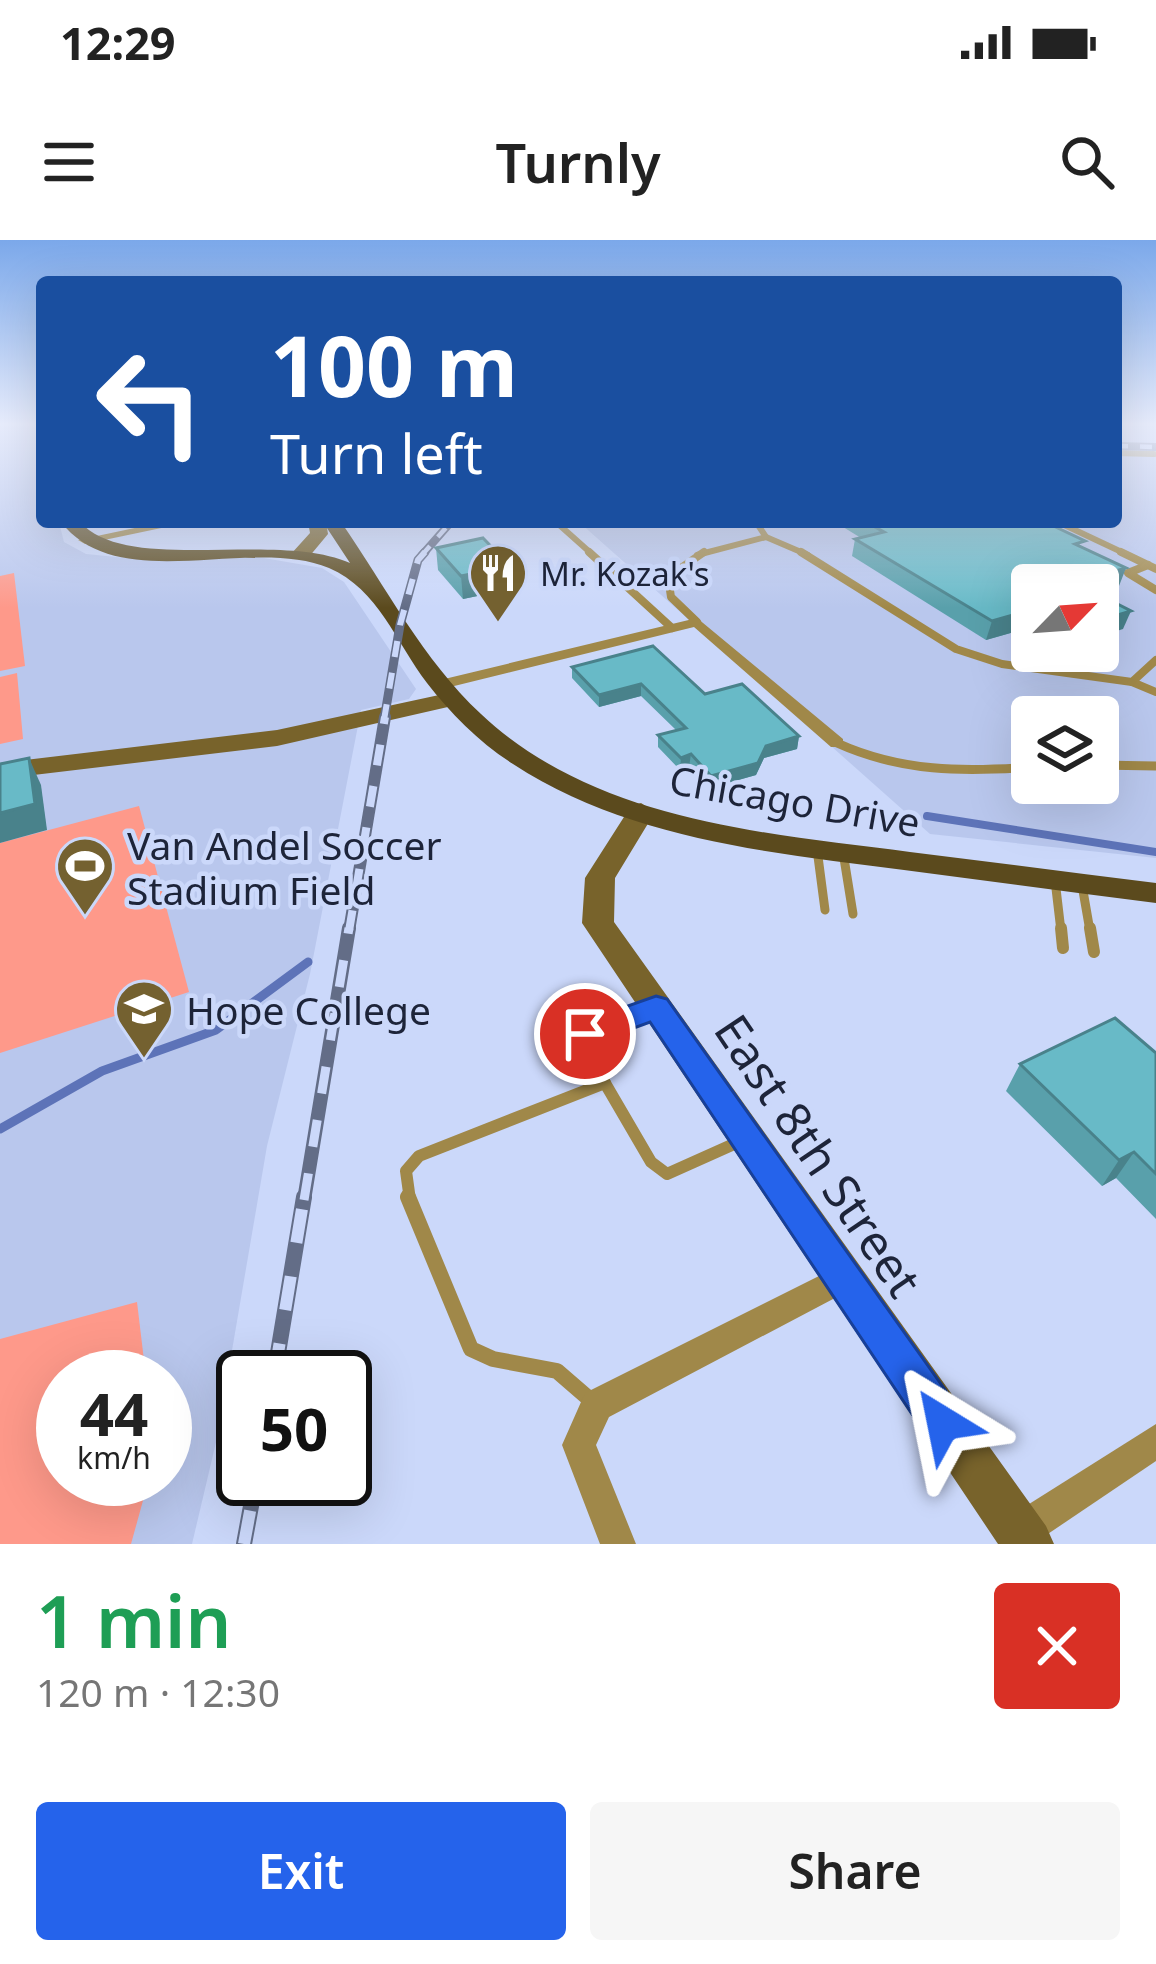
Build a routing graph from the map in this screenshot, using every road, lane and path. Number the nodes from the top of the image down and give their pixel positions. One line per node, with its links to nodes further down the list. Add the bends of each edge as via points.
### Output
1 (75, 528): 9 (main road)
2 (151, 528): 9 (street)
3 (318, 528): 10 (main road)
4 (336, 528): 12 (main road)
5 (563, 528): 15 (lane)
6 (760, 528): 8 (lane)
7 (1070, 528): 11 (lane)
8 (766, 537): 14 (lane, via 676,566 670,596); 17 (lane, via 956,649 1002,664)
9 (85, 540): 10 (main road, via 135,553)
10 (301, 554): 12 (main road)
11 (1153, 564): 13 (lane, via 1128,574)
12 (372, 584): 18 (main road)
13 (1156, 590)
14 (697, 622): 15 (street); 20 (street)
15 (672, 628): 18 (street)
16 (1156, 660): 17 (lane)
17 (1132, 682): 19 (lane)
18 (447, 691): 24 (main road, via 235,745); 25 (main road, Chicago Drive, via 520,757)
19 (1156, 692)
20 (837, 742): 23 (lane, via 865,758 928,772)
21 (1119, 765): 22 (lane)
22 (1156, 766)
23 (1011, 767)
24 (0, 771)
25 (641, 812): 26 (main road, Chicago Drive); 33 (main road, East 8th Street, via 609,859 596,900 598,923)
26 (830, 850): 27 (main road, Chicago Drive); 29 (lane); 30 (lane)
27 (1068, 882): 28 (main road, Chicago Drive); 31 (lane); 32 (lane)
28 (1156, 893)
29 (825, 910)
30 (853, 914)
31 (1063, 948)
32 (1094, 952)
33 (656, 1007): 34 (lane, via 585,1034 581,1042); 35 (main road, East 8th Street)
34 (605, 1083): 35 (lane, via 651,1162 667,1174); 37 (lane, via 419,1156 406,1171 405,1189 471,1348 557,1371)
35 (746, 1139): 36 (main road, East 8th Street)
36 (842, 1279): 37 (street); 39 (main road, East 8th Street)
37 (597, 1405): 40 (street, via 579,1444)
38 (1156, 1441): 39 (street)
39 (1024, 1538)
40 (618, 1544)

